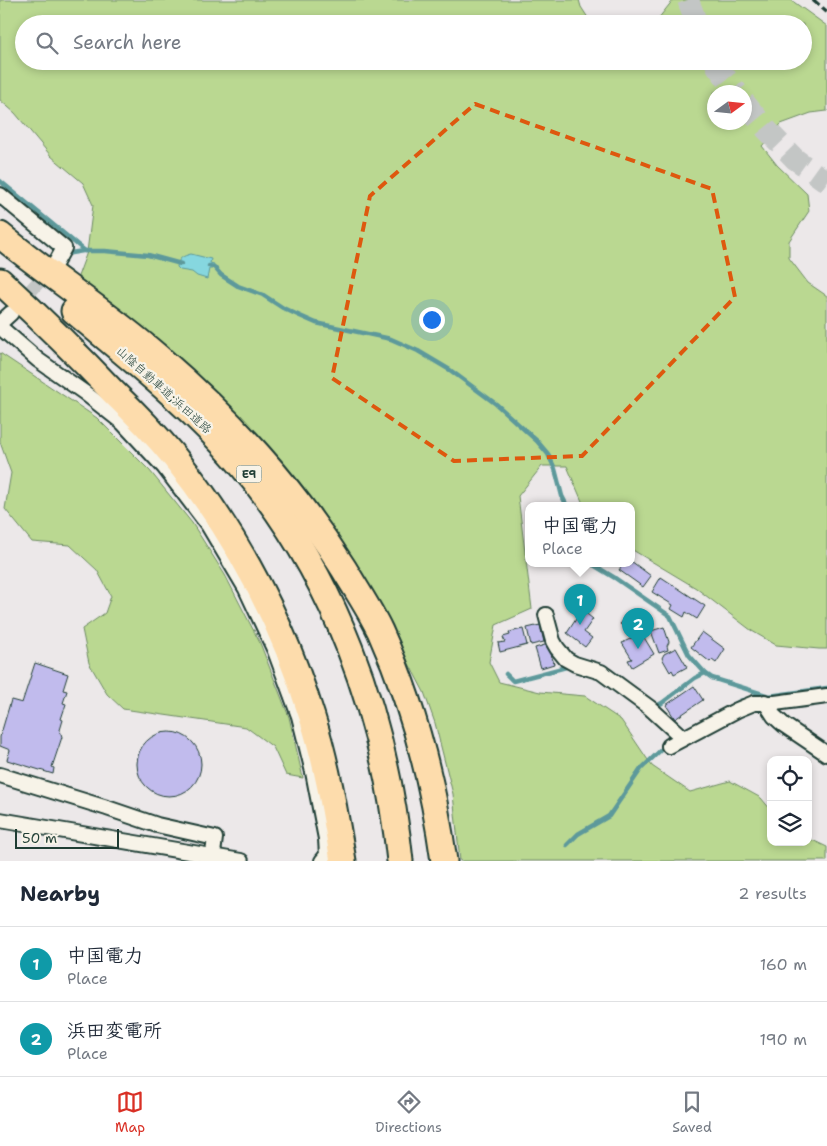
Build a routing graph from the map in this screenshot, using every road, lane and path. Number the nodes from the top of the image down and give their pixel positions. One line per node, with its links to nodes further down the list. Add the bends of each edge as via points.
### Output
1 (0, 194): 5 (street, via 64,248)
2 (0, 235): 22 (highway, via 156,355 210,404 256,450 330,546 379,630 400,678 430,777)
3 (0, 244): 15 (highway, 山陰自動車道;浜田道路 / E9, via 181,402 239,462 266,497 310,565 342,628 365,692)
4 (0, 266): 15 (highway, 山陰自動車道;浜田道路 / E9, via 197,441 251,500 295,562 336,637 362,701)
5 (54, 266)
6 (0, 281): 20 (highway, via 50,327 175,459 203,496 256,580 297,671 312,718 326,767)
7 (0, 327): 19 (street, via 38,360 123,423 164,467 208,525 246,588 275,651 299,716 326,839 326,855)
8 (546, 615): 11 (street, via 553,641 566,658 601,672 650,708)
9 (827, 696): 10 (street)
10 (765, 702): 11 (street, via 737,710); 13 (street, via 784,725)
11 (683, 738): 12 (street)
12 (669, 746)
13 (827, 754)
14 (0, 775): 17 (street, via 156,825 215,838)
15 (387, 780): 21 (highway, 山陰自動車道;浜田道路 / E9)
16 (0, 820): 17 (street)
17 (212, 859): 18 (street)
18 (241, 861)
19 (322, 861)
20 (343, 861)
21 (400, 861)
22 (444, 861)

